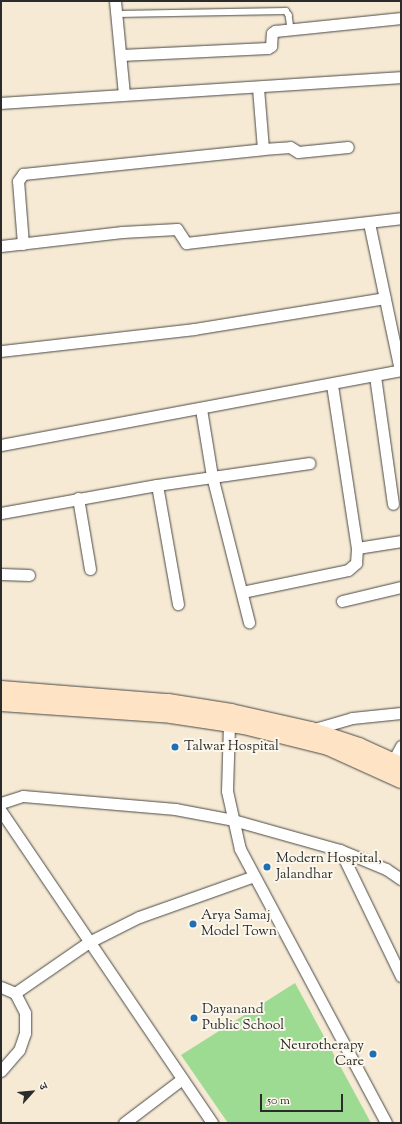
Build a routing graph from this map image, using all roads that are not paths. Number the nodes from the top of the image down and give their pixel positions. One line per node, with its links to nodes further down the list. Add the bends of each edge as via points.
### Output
1 (115, 1): 2 (street)
2 (117, 14): 4 (lane, via 286,11 289,15); 5 (street)
3 (401, 18): 4 (street)
4 (290, 29): 5 (street, via 272,33 271,46 268,48)
5 (121, 55): 8 (street)
6 (401, 77): 7 (street)
7 (258, 88): 8 (street); 11 (street)
8 (124, 94): 9 (street)
9 (1, 103)
10 (348, 147): 11 (street, via 298,152 290,147)
11 (263, 149): 14 (street, via 23,174 18,181)
12 (401, 218): 13 (street)
13 (369, 223): 14 (street, via 186,243 177,229 122,232); 16 (street)
14 (23, 244): 15 (street)
15 (1, 246)
16 (385, 298): 17 (street, via 194,329); 18 (street)
17 (1, 351)
18 (401, 370): 19 (street)
19 (375, 376): 20 (street); 27 (street)
20 (332, 384): 21 (street); 30 (street)
21 (202, 409): 22 (street); 24 (street)
22 (1, 445)
23 (309, 463): 24 (street, via 235,475)
24 (212, 476): 25 (street); 35 (street)
25 (157, 484): 26 (street); 37 (street)
26 (78, 498): 28 (street); 31 (street)
27 (393, 504)
28 (1, 513)
29 (401, 541): 30 (street)
30 (357, 548): 35 (street, via 356,563 348,570)
31 (90, 569)
32 (1, 574): 33 (street)
33 (29, 575)
34 (401, 588): 36 (street)
35 (242, 592): 38 (street)
36 (342, 601)
37 (178, 604)
38 (249, 622)
39 (1, 689): 43 (street, via 168,702 256,716)
40 (1, 703): 42 (street, via 171,715)
41 (401, 713): 43 (street, via 352,718)
42 (229, 724): 46 (street, via 328,747); 49 (street, via 227,791)
43 (311, 730): 45 (street)
44 (401, 746): 45 (street)
45 (397, 763)
46 (401, 780)
47 (1, 803): 49 (street, via 24,796 175,809)
48 (1, 811): 53 (street)
49 (234, 820): 50 (street); 51 (street, via 240,849)
50 (340, 850): 52 (street, via 386,869); 54 (street)
51 (254, 876): 53 (street, via 139,918); 61 (street)
52 (401, 879)
53 (89, 942): 56 (street); 58 (street)
54 (401, 976)
55 (1, 987): 56 (street)
56 (15, 993): 57 (street, via 25,1013 25,1033 19,1050)
57 (1, 1071)
58 (182, 1079): 59 (street); 60 (street)
59 (124, 1123)
60 (212, 1123)
61 (386, 1123)

